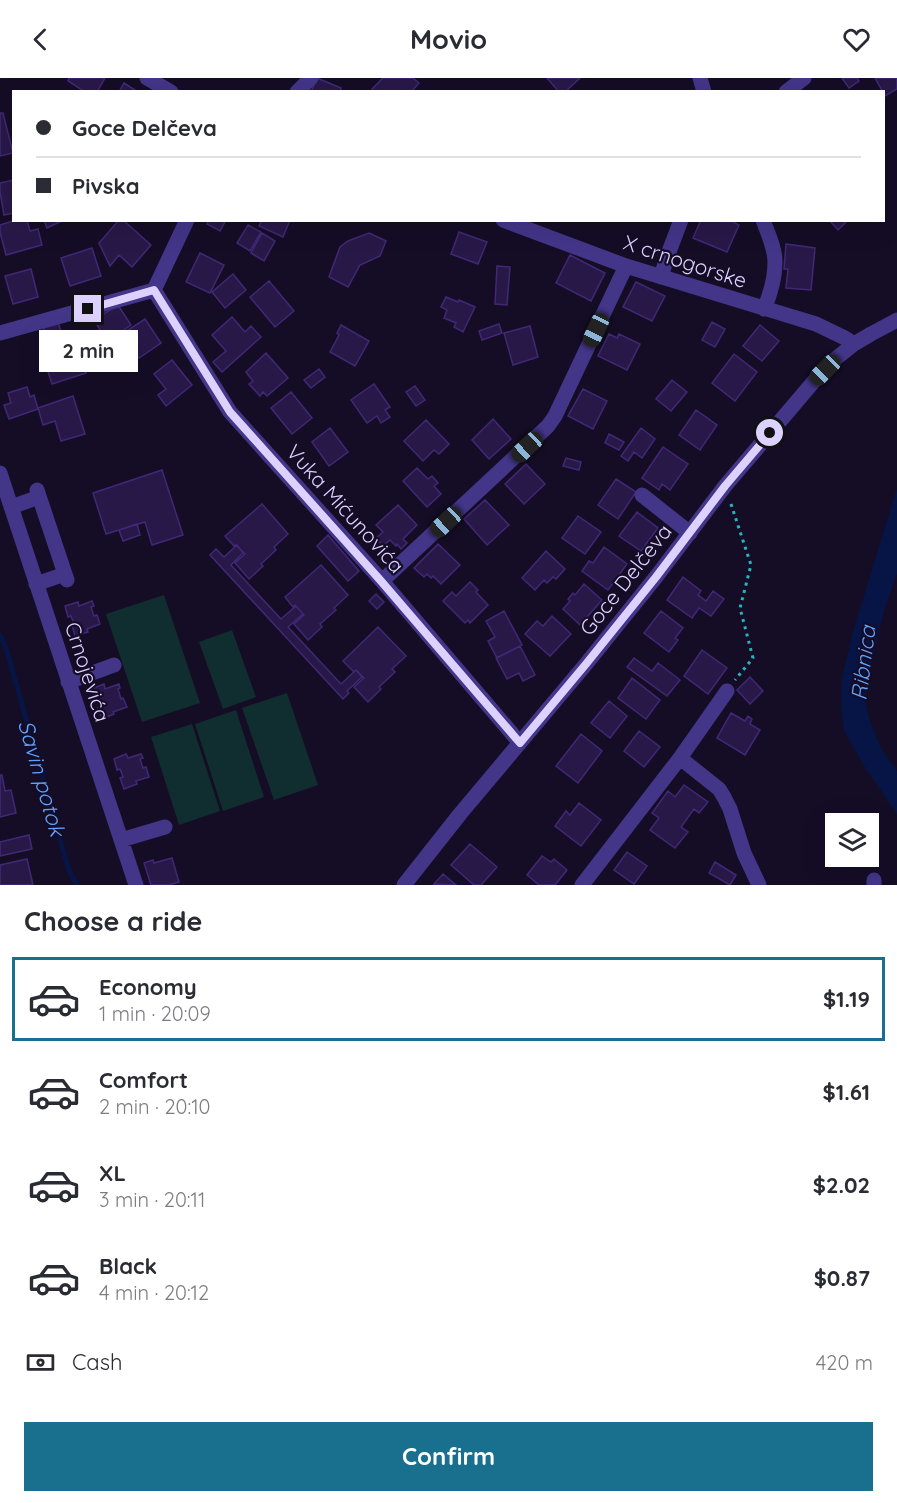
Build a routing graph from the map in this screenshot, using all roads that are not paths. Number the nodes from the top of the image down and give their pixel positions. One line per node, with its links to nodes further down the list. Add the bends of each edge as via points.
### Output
1 (147, 78): 4 (street)
2 (311, 78): 5 (street)
3 (804, 78): 6 (street)
4 (168, 90)
5 (299, 90)
6 (789, 90)
7 (186, 222): 13 (street)
8 (508, 222): 11 (street, X crnogorske)
9 (680, 222): 12 (street)
10 (765, 222): 14 (street, via 775,262)
11 (626, 266): 12 (street, X crnogorske); 22 (street, via 548,426)
12 (661, 277): 14 (street, X crnogorske)
13 (154, 290): 16 (street); 22 (street, Vuka Mićunovića, via 230,412)
14 (764, 309): 17 (street, X crnogorske, via 816,324)
15 (897, 320): 17 (street, Goce Delčeva)
16 (0, 333)
17 (854, 344): 21 (street, Goce Delčeva, via 815,380)
18 (0, 473): 20 (street, Crnojevića)
19 (642, 495): 21 (street)
20 (11, 507): 23 (street, Crnojevića); 23 (street, via 38,494 66,577)
21 (690, 533): 27 (street, Goce Delčeva)
22 (381, 581): 27 (street, Vuka Mićunovića)
23 (36, 584): 25 (street, Crnojevića)
24 (114, 665): 25 (street)
25 (68, 682): 30 (street, Crnojevića)
26 (727, 691): 28 (street)
27 (520, 743): 32 (street, Goce Delčeva)
28 (680, 758): 33 (street); 34 (street, via 724,797)
29 (165, 827): 30 (street)
30 (121, 840): 31 (street, Crnojevića)
31 (136, 885)
32 (404, 885)
33 (582, 885)
34 (759, 885)

